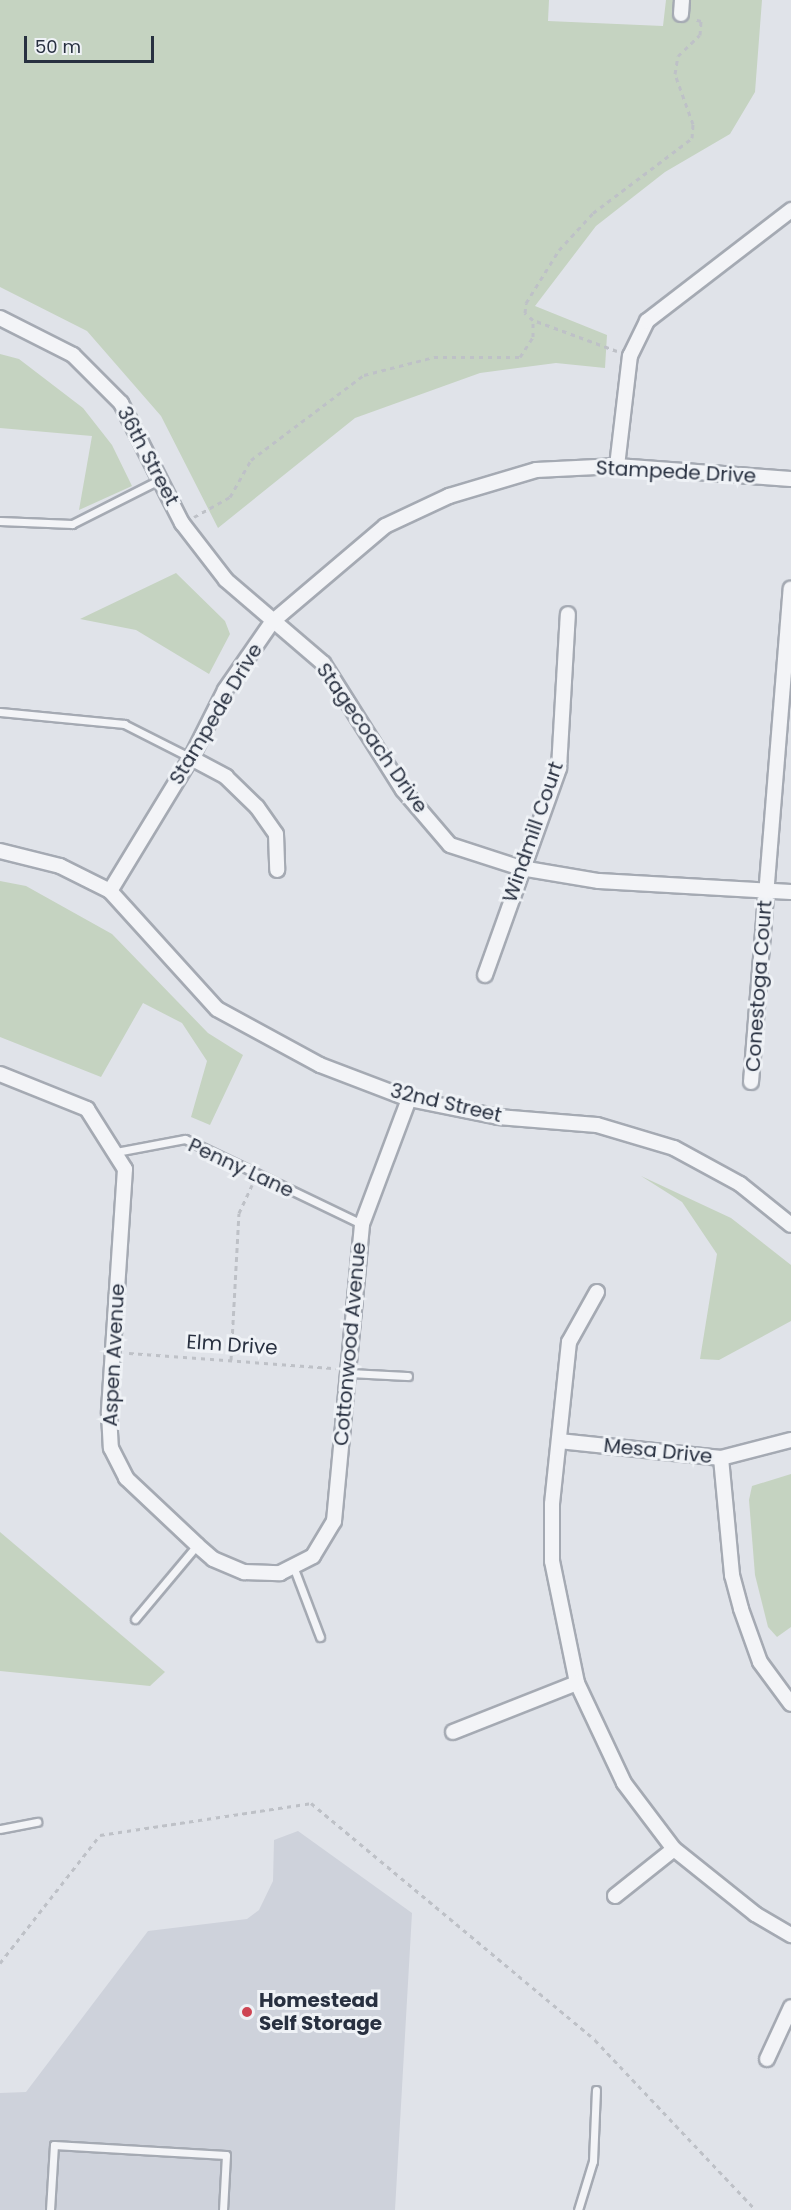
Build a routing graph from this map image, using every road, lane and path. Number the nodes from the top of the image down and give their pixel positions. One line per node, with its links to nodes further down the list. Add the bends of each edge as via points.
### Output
1 (681, 7): 4 (path, via 701,21 700,35 678,56 675,74 693,124 693,138 593,213 559,250 526,303 525,313)
2 (791, 210): 5 (street, via 663,305)
3 (0, 318): 7 (street, 36th Street, via 73,355 121,403)
4 (533, 320): 5 (path); 10 (path, via 533,337 520,357 434,357 364,375 251,460 230,497)
5 (630, 356): 6 (street)
6 (617, 466): 8 (street, Stampede Drive); 13 (street, Stampede Drive, via 536,470 449,496 385,526)
7 (161, 479): 9 (lane, via 72,524); 10 (street, 36th Street)
8 (791, 479)
9 (0, 520)
10 (182, 523): 13 (street, 36th Street, via 226,580)
11 (791, 589): 14 (street, Conestoga Court)
12 (568, 614): 18 (street, Windmill Court, via 559,768)
13 (272, 622): 16 (street, Stampede Drive, via 225,690); 18 (street, Stagecoach Drive, via 324,663 403,790 450,845)
14 (788, 683): 20 (street, Conestoga Court)
15 (0, 712): 16 (lane, via 124,724)
16 (191, 758): 19 (street, via 226,777 257,807 276,834); 21 (street, Stampede Drive)
17 (0, 851): 21 (street, via 60,866)
18 (521, 868): 20 (street, Stagecoach Drive, via 598,881); 23 (street, Windmill Court)
19 (277, 870)
20 (766, 890): 22 (street, Stagecoach Drive); 25 (street, Conestoga Court)
21 (110, 891): 26 (street, 32nd Street, via 217,1009 320,1065)
22 (791, 892)
23 (485, 975)
24 (0, 1074): 27 (street, Aspen Avenue, via 87,1108)
25 (751, 1082)
26 (409, 1099): 29 (street, Cottonwood Avenue); 30 (street, 32nd Street, via 498,1117 597,1125 674,1148 740,1184)
27 (116, 1152): 28 (lane, Penny Lane, via 185,1139); 32 (street, Aspen Avenue, via 125,1169)
28 (256, 1175): 29 (lane, Penny Lane); 33 (path, via 239,1214)
29 (362, 1224): 34 (street, Cottonwood Avenue)
30 (791, 1225)
31 (597, 1292): 37 (street, via 569,1342)
32 (113, 1352): 33 (path, Elm Drive); 39 (street, Aspen Avenue, via 111,1448 126,1478)
33 (231, 1360): 34 (path, Elm Drive)
34 (348, 1371): 35 (lane); 40 (street, Cottonwood Avenue, via 334,1521)
35 (408, 1376)
36 (791, 1440): 38 (street, Mesa Drive)
37 (559, 1441): 38 (street, Mesa Drive); 44 (street, via 552,1561)
38 (721, 1458): 45 (street, via 732,1575 741,1609 760,1662)
39 (197, 1545): 41 (street, Aspen Avenue, via 213,1559 244,1572 280,1573); 42 (lane)
40 (313, 1556): 41 (street, Aspen Avenue)
41 (293, 1566): 43 (lane)
42 (135, 1619)
43 (320, 1637)
44 (577, 1683): 46 (street); 49 (street, via 624,1783)
45 (791, 1704)
46 (453, 1732)
47 (37, 1822): 48 (lane)
48 (0, 1829)
49 (674, 1849): 50 (street); 51 (street, via 754,1914)
50 (615, 1896)
51 (791, 1935)
52 (0, 1963): 59 (path, via 100,1835 311,1803 595,2040)
53 (791, 2007): 54 (street)
54 (767, 2059)
55 (596, 2090): 58 (lane, via 593,2161)
56 (50, 2210): 57 (lane, via 54,2145 226,2155)
57 (223, 2210)
58 (578, 2210)
59 (756, 2210)

